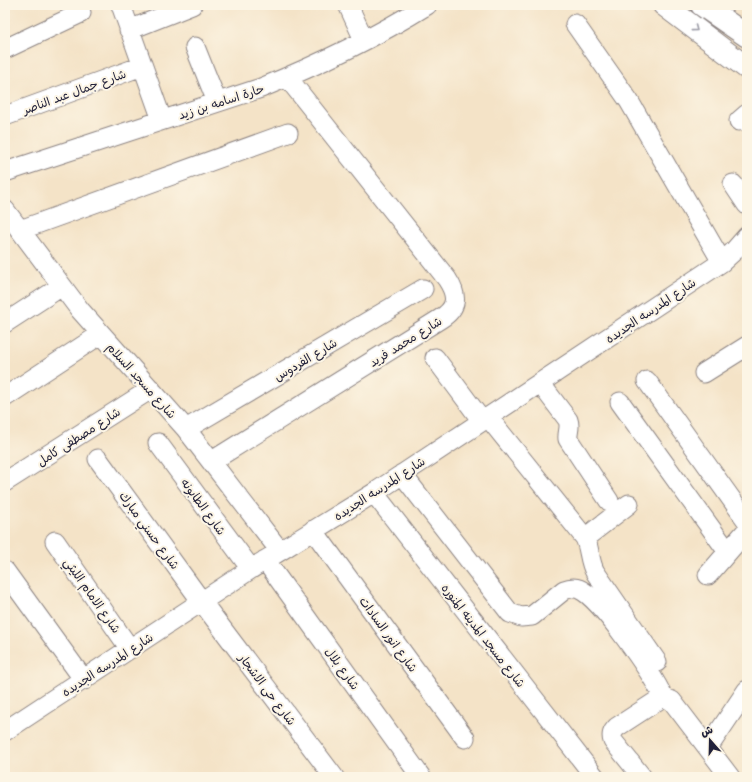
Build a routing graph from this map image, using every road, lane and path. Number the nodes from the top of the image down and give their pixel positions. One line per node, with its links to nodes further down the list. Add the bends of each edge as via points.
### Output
1 (121, 5): 9 (street)
2 (192, 5): 9 (street)
3 (348, 5): 11 (street)
4 (664, 5): 15 (main road, one-way to 15)
5 (702, 5): 10 (main road)
6 (420, 7): 11 (street, حارة اسامه بن زيد)
7 (81, 13): 13 (street)
8 (575, 24): 27 (street, via 629,101)
9 (129, 30): 14 (street)
10 (747, 36)
11 (364, 40): 16 (street, حارة اسامه بن زيد)
12 (195, 48): 17 (street)
13 (5, 49)
14 (142, 66): 18 (street, شارع جمال عبد الناصر); 19 (street)
15 (747, 68)
16 (287, 77): 17 (street, حارة اسامه بن زيد); 44 (street, شارع محمد فريد, via 447,280 454,291 454,304 440,319)
17 (217, 102): 19 (street, حارة اسامه بن زيد)
18 (5, 116)
19 (162, 120): 21 (street, حارة اسامه بن زيد)
20 (288, 133): 25 (street)
21 (5, 172)
22 (732, 184): 23 (street)
23 (747, 205)
24 (5, 210): 25 (street, شارع مسجد السلام)
25 (14, 231): 28 (street, شارع مسجد السلام)
26 (747, 236): 27 (street, شارع المدرسه الجديده)
27 (722, 262): 36 (street, شارع المدرسه الجديده)
28 (62, 286): 30 (street); 31 (street, شارع مسجد السلام)
29 (423, 288): 41 (street, شارع الفردوس)
30 (5, 322)
31 (101, 334): 37 (street, شارع مسجد السلام); 38 (street)
32 (747, 346): 34 (street)
33 (435, 358): 40 (street)
34 (704, 373)
35 (647, 381): 50 (street)
36 (540, 383): 40 (street, شارع المدرسه الجديده); 48 (street, via 568,420 568,439)
37 (150, 389): 41 (street, شارع مسجد السلام); 46 (street, شارع مصطفى كامل)
38 (5, 397)
39 (620, 402): 55 (street)
40 (485, 419): 45 (street, شارع المدرسه الجديده); 53 (street)
41 (186, 429): 44 (street, شارع مسجد السلام)
42 (158, 443): 56 (street, شارع الطابونه)
43 (98, 459): 59 (street, شارع حسني مبارك)
44 (212, 461): 56 (street, شارع مسجد السلام)
45 (402, 474): 47 (street, شارع المدرسه الجديده); 63 (street, via 510,613 521,617 532,616 564,590 577,588 584,591 607,615 651,673)
46 (5, 482)
47 (374, 493): 51 (street, شارع المدرسه الجديده); 69 (street, شارع مسجد المدينه المنوره)
48 (609, 501)
49 (629, 504): 53 (street)
50 (747, 522)
51 (313, 530): 56 (street, شارع المدرسه الجديده); 65 (street, شارع انور السادات)
52 (747, 530): 55 (street)
53 (585, 538): 63 (street, via 594,572 661,668 668,688)
54 (55, 541): 60 (street, شارع الامام الليثي)
55 (728, 552): 58 (street)
56 (265, 560): 59 (street, شارع المدرسه الجديده); 68 (street, شارع بلال)
57 (5, 571): 61 (street)
58 (708, 574)
59 (202, 602): 60 (street, شارع المدرسه الجديده); 67 (street, شارع حى الاشجار)
60 (130, 649): 61 (street, شارع المدرسه الجديده)
61 (84, 680): 64 (street, شارع المدرسه الجديده)
62 (747, 690): 66 (street)
63 (665, 697): 66 (street, via 672,701); 70 (street, via 613,731 613,741)
64 (5, 731)
65 (465, 738)
66 (708, 748): 71 (street)
67 (334, 777)
68 (421, 777)
69 (595, 777)
70 (642, 777)
71 (730, 777)

